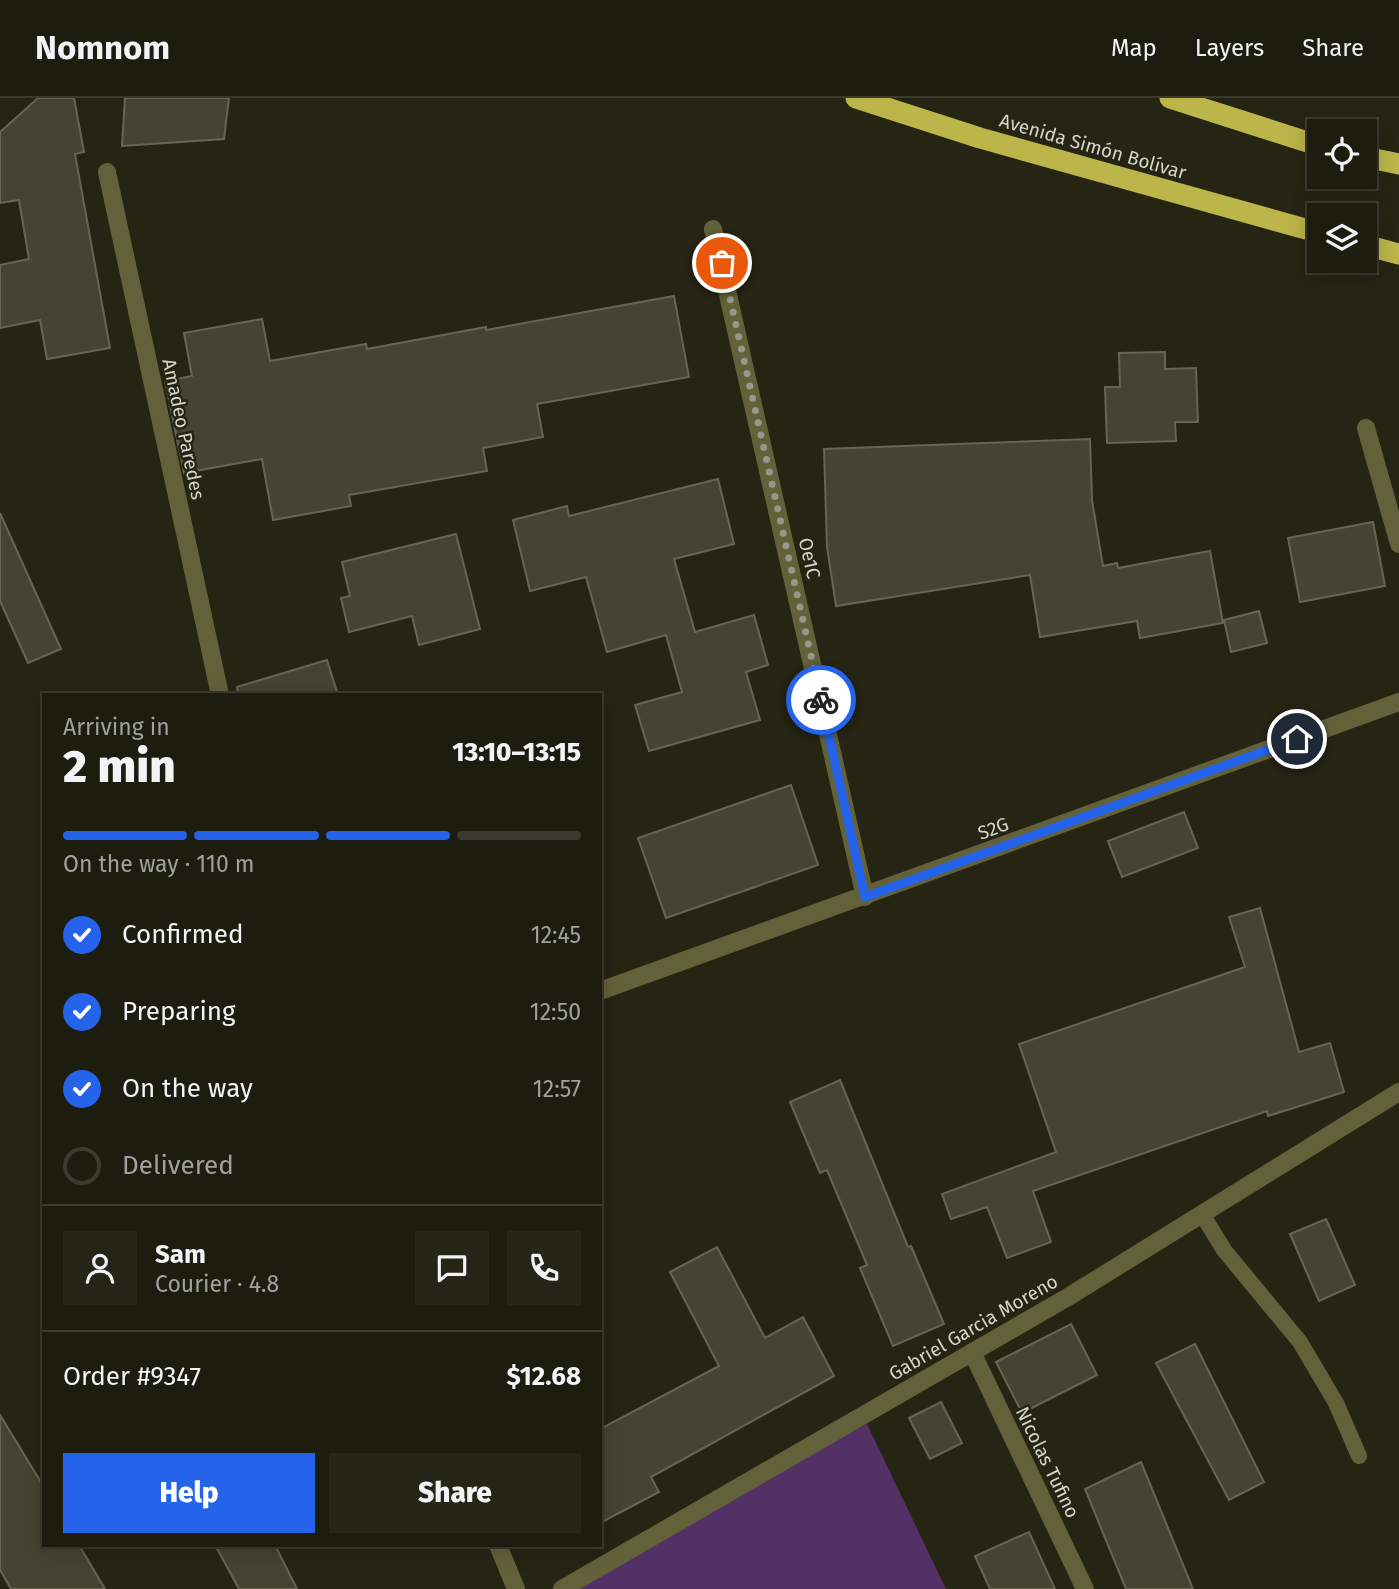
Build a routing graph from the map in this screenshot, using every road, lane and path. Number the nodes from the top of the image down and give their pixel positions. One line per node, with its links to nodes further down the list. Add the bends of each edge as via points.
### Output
1 (856, 98): 8 (highway, Avenida Simón Bolívar, via 980,138)
2 (1170, 98): 3 (highway)
3 (1307, 142)
4 (1377, 159): 5 (highway)
5 (1399, 164)
6 (107, 172): 13 (street, Amadeo Paredes)
7 (713, 229): 15 (street, Oe1C)
8 (1307, 229)
9 (1377, 248): 10 (highway)
10 (1399, 254)
11 (1366, 428): 12 (street)
12 (1399, 544)
13 (220, 693)
14 (1399, 702): 15 (street, S2G)
15 (865, 897): 16 (street, S2G)
16 (602, 990)
17 (1399, 1092): 18 (street, Gabriel Garcia Moreno)
18 (1202, 1214): 19 (street, Gabriel Garcia Moreno); 20 (lane, via 1224,1250 1300,1342 1336,1403)
19 (972, 1352): 23 (street, Gabriel Garcia Moreno); 24 (street, Nicolas Tufino)
20 (1359, 1456)
21 (499, 1547): 22 (street)
22 (516, 1589)
23 (562, 1589)
24 (1085, 1589)

